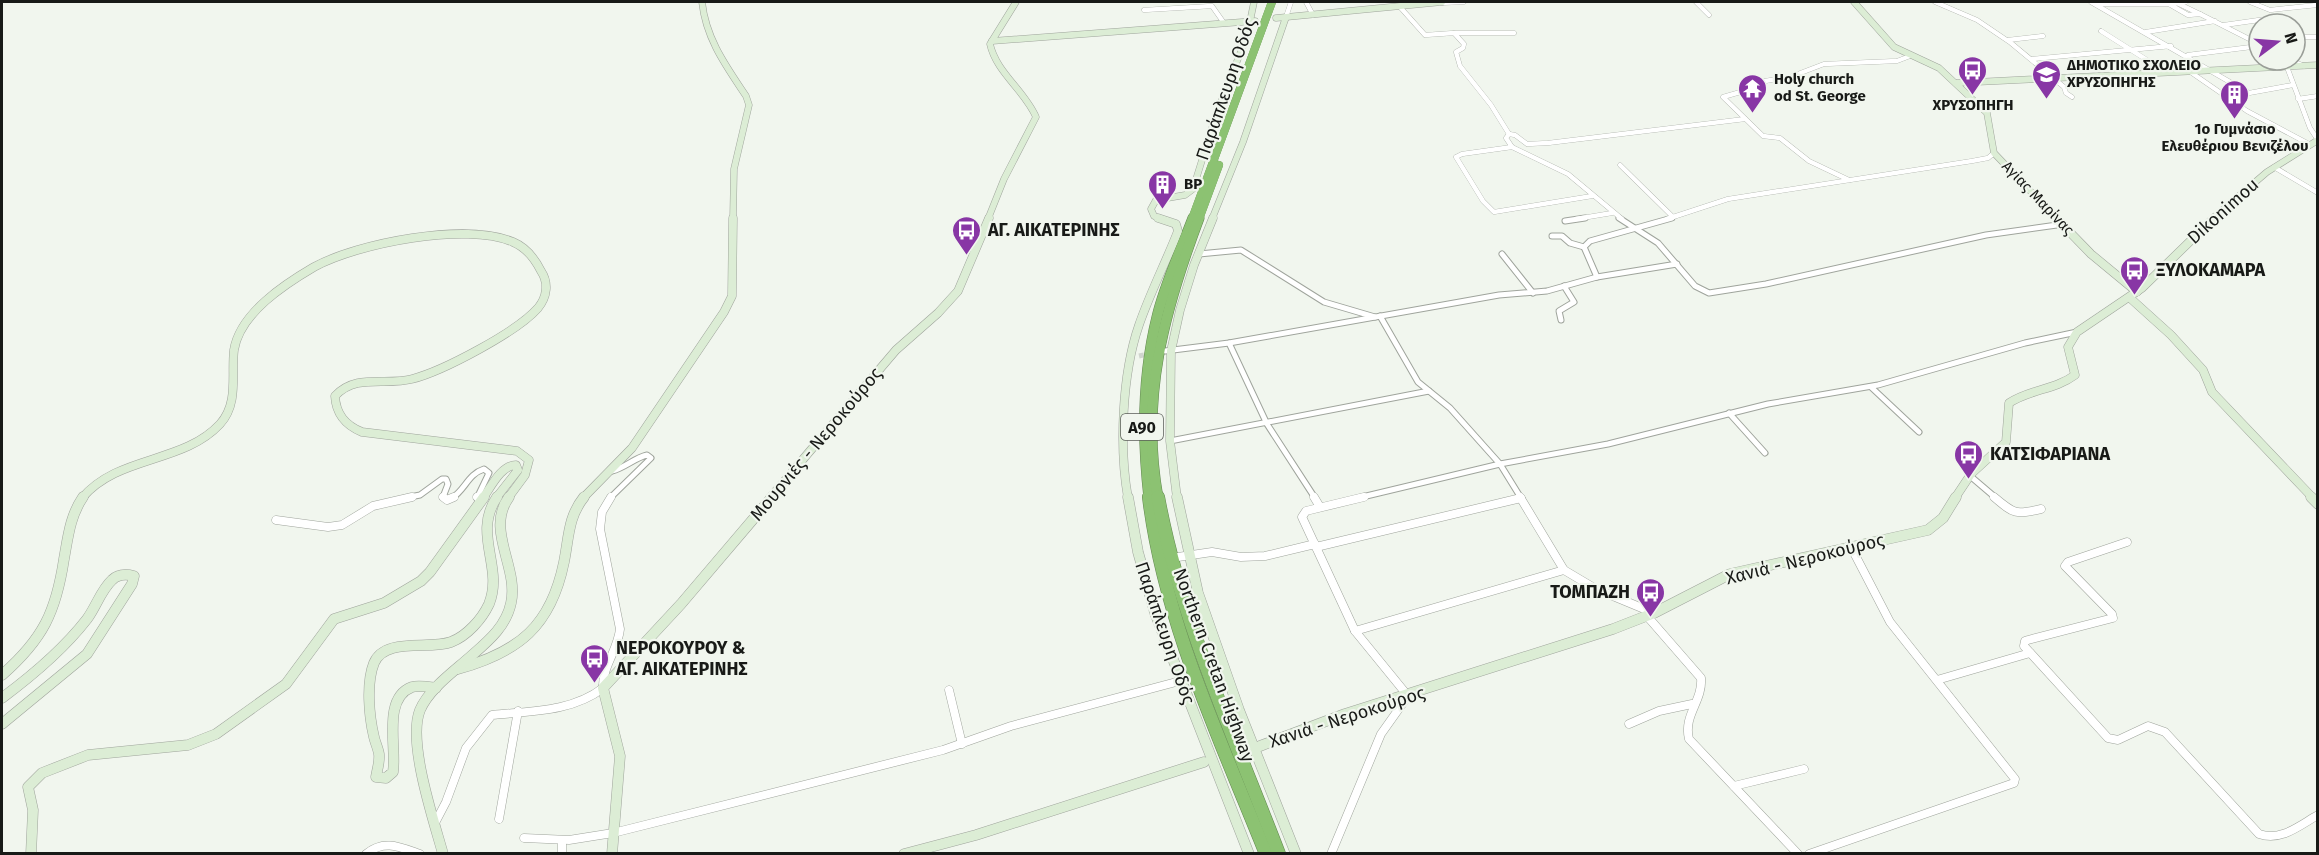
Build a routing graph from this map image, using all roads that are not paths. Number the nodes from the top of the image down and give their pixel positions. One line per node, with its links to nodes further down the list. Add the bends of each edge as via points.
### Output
1 (702, 2): 98 (main road, via 709,37 748,105 734,169 732,296 645,430)
2 (1016, 2): 41 (main road)
3 (1254, 2): 30 (main road, Παράπλευρη Οδός)
4 (1272, 2): 149 (highway, Northern Cretan Highway / Α90, via 1185,226 1157,315 1148,352 1142,434 1149,507 1174,611)
5 (1277, 2): 150 (highway, Northern Cretan Highway / Α90, via 1166,315 1154,373 1152,434 1159,506 1171,564 1203,660)
6 (1291, 2): 28 (street)
7 (1306, 2): 26 (street)
8 (1372, 2): 24 (street)
9 (1442, 2): 19 (main road)
10 (1464, 2): 19 (street)
11 (1696, 2): 27 (street)
12 (1854, 2): 47 (main road, Αγίας Μαρίνας, via 1891,44)
13 (1935, 2): 42 (street, via 1977,20)
14 (2186, 2): 18 (street)
15 (2250, 2): 21 (street, via 2270,10)
16 (2093, 3): 17 (street); 36 (street)
17 (2142, 3): 20 (street)
18 (2176, 3): 20 (street); 25 (street)
19 (1426, 4): 22 (main road)
20 (2169, 4): 25 (street, via 2189,15)
21 (2317, 4)
22 (1400, 7): 24 (main road); 37 (street, via 1425,35)
23 (1144, 9): 33 (street, via 1210,5)
24 (1376, 9): 26 (main road)
25 (2200, 14): 31 (street)
26 (1313, 15): 28 (main road)
27 (1709, 15)
28 (1286, 17): 29 (main road); 78 (main road, Παράπλευρη Οδός)
29 (1276, 18)
30 (1254, 21): 33 (main road); 112 (main road, Παράπλευρη Οδός, via 1217,112 1193,189 1185,195 1160,198 1151,212 1176,224 1178,231 1139,327 1124,417 1123,471)
31 (2215, 21): 34 (street); 36 (street)
32 (2247, 22): 34 (street)
33 (1224, 23): 41 (main road)
34 (2223, 25): 40 (street)
35 (2101, 31): 45 (street)
36 (2145, 32): 43 (street)
37 (1454, 33): 38 (street); 61 (street, via 1464,44 1456,52 1460,66)
38 (1514, 33)
39 (2043, 36): 42 (street)
40 (2247, 38)
41 (992, 40): 122 (main road, Μουρνιές - Νεροκούρος, via 994,60 1009,74 1036,117 1004,179 958,291 896,350 681,604)
42 (2008, 41): 48 (street)
43 (2171, 46): 45 (street); 46 (street)
44 (2247, 47): 46 (street)
45 (2131, 50): 48 (street); 52 (street)
46 (2187, 55): 50 (street)
47 (1910, 56): 55 (main road, Αγίας Μαρίνας, via 1939,68); 60 (street, via 1819,65 1723,97)
48 (2032, 59): 54 (street)
49 (2247, 69): 50 (main road)
50 (2210, 70): 51 (main road); 56 (street, via 2249,93)
51 (2189, 71): 52 (main road); 63 (street, via 2247,111)
52 (2166, 72): 54 (main road)
53 (2289, 72): 56 (street)
54 (2054, 79): 55 (main road); 58 (street)
55 (1956, 83): 65 (main road, Αγίας Μαρίνας, via 1991,119)
56 (2293, 84): 59 (street)
57 (2318, 96): 59 (street)
58 (2072, 98)
59 (2298, 99): 62 (street)
60 (1745, 119): 61 (street, via 1539,144 1527,144); 68 (street, via 1763,136 1780,138 1809,161)
61 (1509, 134): 64 (street, via 1506,138)
62 (2318, 140): 63 (main road, Dikonimou)
63 (2309, 144): 67 (main road, Dikonimou)
64 (1512, 147): 70 (street, via 1568,174); 70 (street, via 1456,157 1491,210)
65 (1994, 153): 68 (street, via 1972,162); 74 (main road, Αγίας Μαρίνας)
66 (1620, 165): 72 (street)
67 (2274, 167): 69 (street); 84 (main road, Dikonimou, via 2201,229)
68 (1849, 180): 72 (street, via 1728,199)
69 (2318, 193)
70 (1592, 196): 71 (street)
71 (1612, 213): 73 (street); 75 (street)
72 (1673, 217): 75 (street)
73 (1565, 221)
74 (2064, 224): 80 (street, via 1986,235 1715,293 1699,289); 84 (main road, Αγίας Μαρίνας)
75 (1637, 229): 77 (street, via 1590,241); 80 (street, via 1658,243)
76 (1552, 236): 77 (street, via 1562,236)
77 (1584, 247): 81 (street)
78 (1199, 254): 85 (street, via 1241,250 1324,302); 89 (main road, Παράπλευρη Οδός)
79 (1502, 254): 83 (street)
80 (1677, 264): 81 (street)
81 (1597, 277): 82 (street)
82 (1564, 286): 83 (street); 86 (street, via 1574,302 1559,310)
83 (1533, 293): 85 (street, via 1499,295)
84 (2134, 295): 87 (main road); 102 (main road, Αγίας Μαρίνας, via 2133,303 2171,335 2203,370 2212,392)
85 (1377, 317): 88 (street); 91 (street, via 1418,382)
86 (1561, 320)
87 (2077, 332): 90 (street); 99 (main road, Χανιά - Νεροκούρος, via 2068,347 2075,375 2008,403 2006,441)
88 (1229, 343): 89 (street); 93 (street)
89 (1168, 351): 95 (main road, Παράπλευρη Οδός)
90 (1871, 387): 92 (street); 94 (street)
91 (1429, 391): 93 (street); 97 (street, via 1450,408)
92 (1729, 413): 96 (street); 97 (street, via 1608,444)
93 (1267, 424): 95 (street); 103 (street)
94 (1919, 432)
95 (1170, 441): 109 (main road, Παράπλευρη Οδός, via 1173,478)
96 (1764, 453)
97 (1500, 464): 100 (street); 103 (street)
98 (612, 471): 117 (main road, via 573,515 556,596 542,622 511,648); 122 (street, via 624,468 640,456 651,458 616,490 600,519 620,629 620,642 602,678)
99 (1969, 475): 104 (street, via 2013,513); 108 (main road, Χανιά - Νεροκούρος, via 1946,517 1938,524 1928,530)
100 (1521, 498): 107 (street); 113 (street)
101 (481, 501): 105 (street, via 476,498 489,473 484,469 474,473 451,500 443,497 448,484 442,479 420,495 373,506 342,525 328,527); 121 (main road, via 503,470 516,465 516,472 487,518 494,586 485,612 465,633 449,642 392,648 374,662 373,733 379,756 376,777 390,776 396,763 393,718 400,696 414,686); 141 (main road, via 426,577 384,603 334,619 286,684 216,734 188,745 88,755 36,777 28,787 33,810)
102 (2318, 504)
103 (1320, 507): 107 (street, via 1306,511 1302,517)
104 (2041, 509)
105 (276, 520)
106 (2127, 542): 116 (street, via 2065,566 2113,618 2025,641)
107 (1315, 545): 109 (street, via 1265,556 1212,552); 115 (street)
108 (1851, 547): 114 (main road, Χανιά - Νεροκούρος, via 1730,574); 119 (street, via 1890,622)
109 (1189, 555): 110 (street); 151 (main road, Παράπλευρη Οδός, via 1217,650)
110 (1178, 557)
111 (1150, 561): 112 (street)
112 (1139, 562): 120 (main road, Παράπλευρη Οδός)
113 (1564, 570): 114 (street); 115 (street)
114 (1650, 614): 124 (main road, Χανιά - Νεροκούρος); 126 (street, via 1701,678 1701,688)
115 (1355, 631): 124 (street)
116 (2030, 653): 119 (street); 135 (street, via 2108,738 2118,740 2148,726 2165,732 2265,838 2275,838)
117 (457, 669): 118 (main road, via 494,634 512,604 501,513 527,473 529,460 517,451 362,432 344,422 335,396 354,383 396,383 429,373 536,309 547,287 538,266 522,247 486,236 358,249 315,267 269,300 235,340 233,399 220,425 187,445 111,474 84,496 71,520 60,588 46,629); 121 (main road)
118 (2, 675)
119 (1937, 680): 154 (street, via 2012,772 2014,783)
120 (1180, 681): 130 (street, via 1021,723); 148 (main road, Παράπλευρη Οδός)
121 (436, 688): 137 (main road, via 415,723)
122 (603, 688): 127 (street, via 570,706); 138 (main road, via 620,758)
123 (949, 690): 130 (street)
124 (1408, 696): 131 (main road, Χανιά - Νεροκούρος, via 1345,714); 152 (street, via 1378,740)
125 (2, 698): 128 (main road, via 65,644 112,580 134,576 87,654)
126 (1692, 704): 129 (street, via 1665,709); 134 (street, via 1686,724 1689,739)
127 (518, 711): 136 (street); 137 (street, via 492,715 466,748)
128 (2, 724)
129 (1629, 724)
130 (962, 744): 138 (street)
131 (1260, 746)
132 (1204, 762): 147 (main road, via 976,835)
133 (1804, 769): 134 (street)
134 (1734, 786): 153 (street)
135 (2318, 815)
136 (499, 819)
137 (435, 823): 144 (main road)
138 (613, 833): 140 (street); 146 (main road)
139 (524, 838): 140 (street)
140 (562, 842): 145 (street)
141 (31, 854)
142 (366, 854): 143 (street, via 379,844 388,843)
143 (420, 854)
144 (443, 854)
145 (562, 854)
146 (612, 854)
147 (903, 854)
148 (1249, 854)
149 (1266, 854)
150 (1279, 854)
151 (1296, 854)
152 (1331, 854)
153 (1798, 854)
154 (1809, 854)

